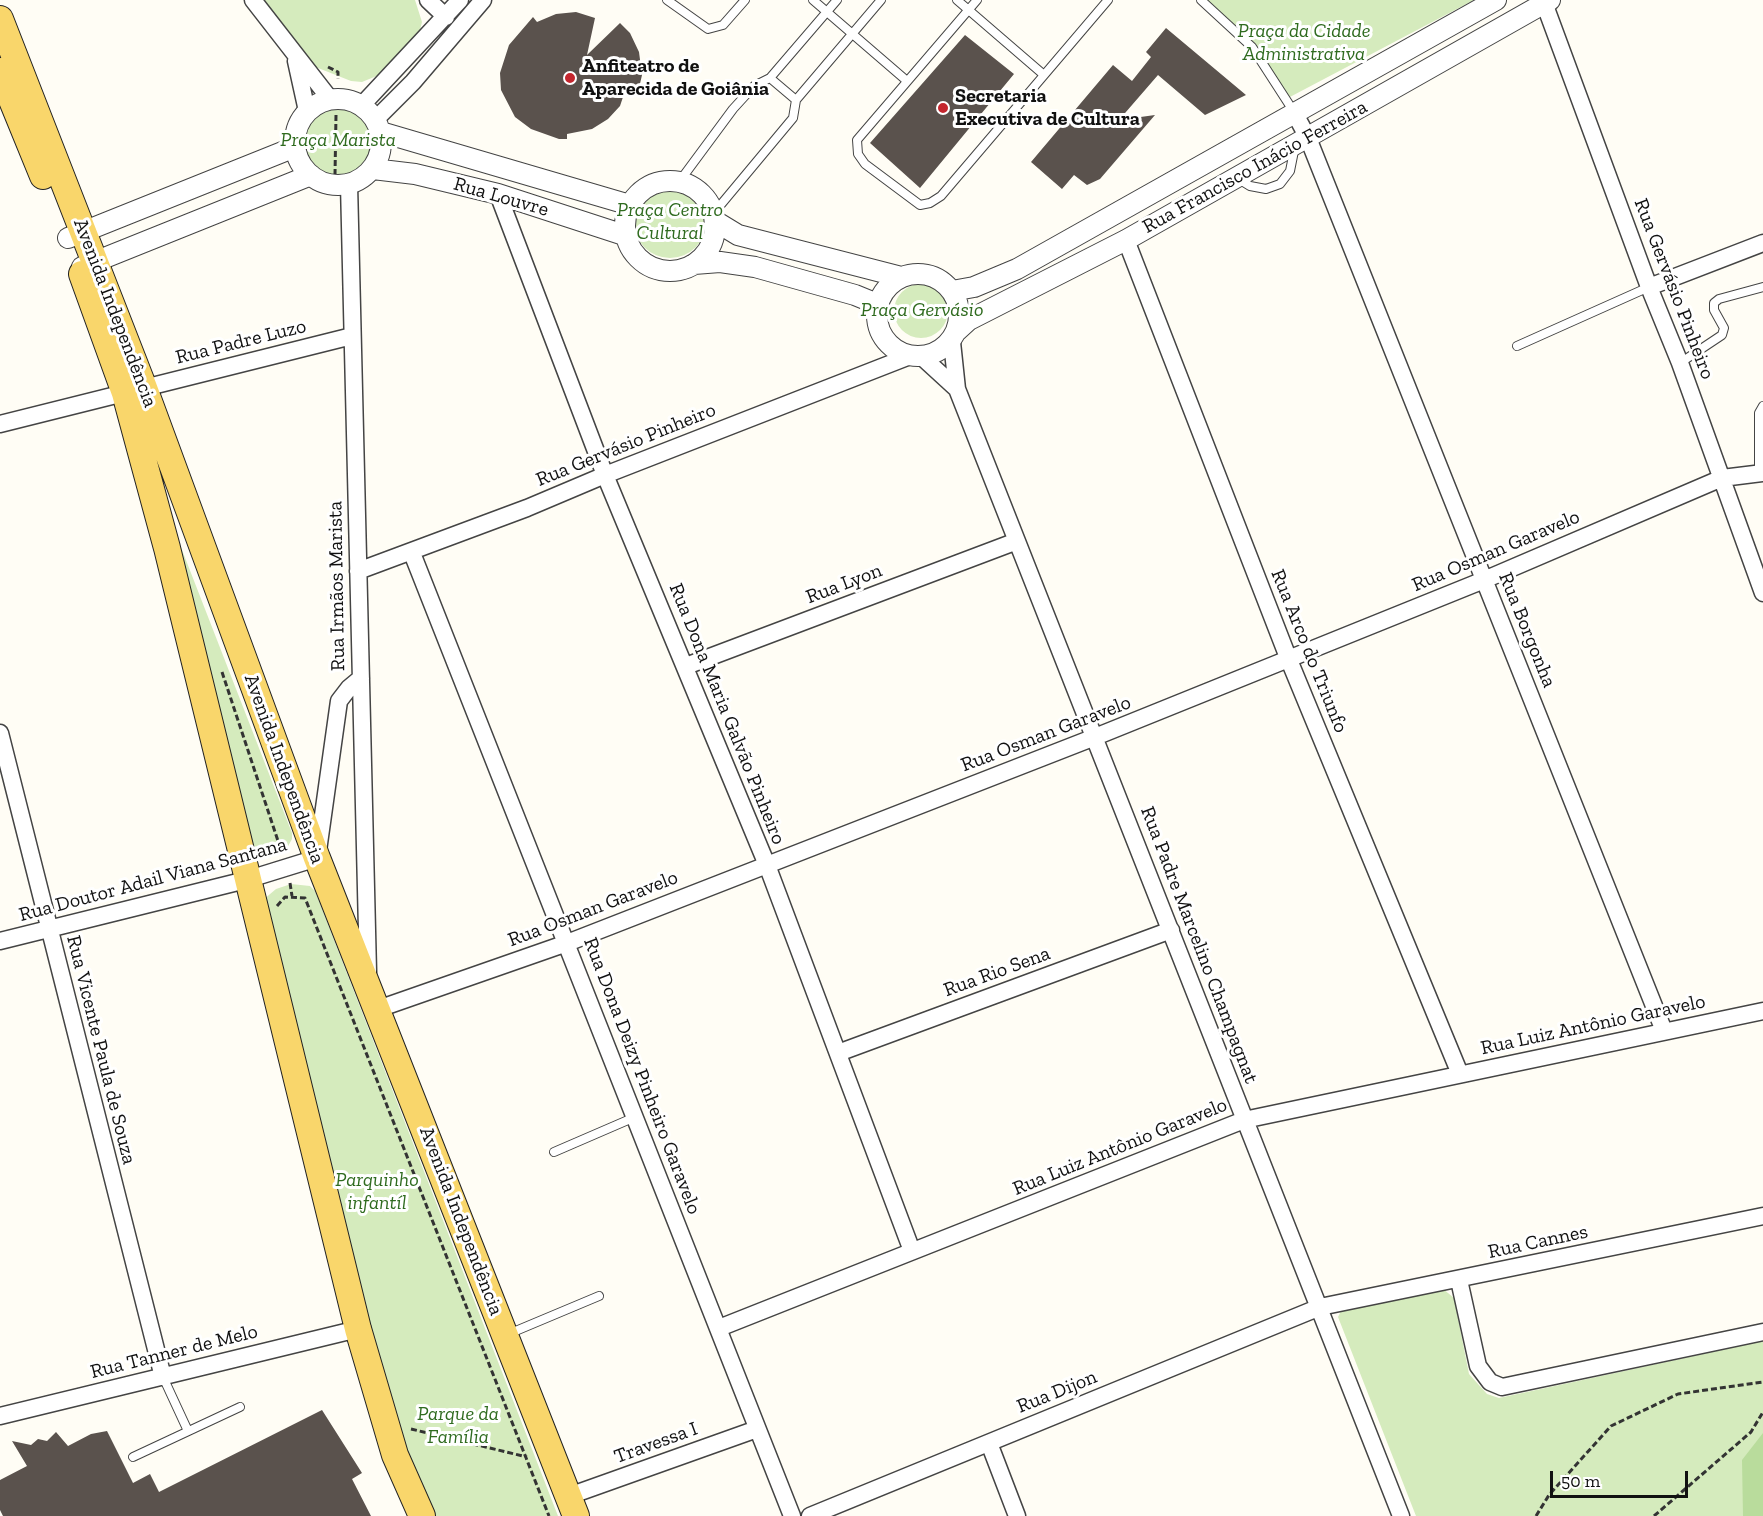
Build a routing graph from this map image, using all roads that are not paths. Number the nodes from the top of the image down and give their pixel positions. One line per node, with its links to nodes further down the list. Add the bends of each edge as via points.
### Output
1 (253, 0): 21 (street)
2 (428, 0): 18 (street)
3 (460, 0): 18 (street)
4 (483, 0): 31 (street)
5 (667, 0): 6 (lane, via 708,29 723,24)
6 (745, 0)
7 (813, 0): 17 (lane)
8 (837, 0): 17 (lane)
9 (881, 0): 20 (lane)
10 (957, 0): 16 (lane)
11 (977, 0): 16 (lane)
12 (1108, 0): 23 (lane)
13 (1201, 0): 30 (lane, via 1252,47)
14 (1496, 0): 30 (street, Rua Francisco Inácio Ferreira)
15 (1546, 1): 32 (street, Rua Francisco Inácio Ferreira); 49 (street, Rua Gervásio Pinheiro)
16 (968, 10): 23 (lane); 25 (lane)
17 (827, 12): 20 (lane); 24 (lane)
18 (446, 17): 28 (street)
19 (0, 19): 42 (main road, Avenida Independência)
20 (852, 33): 25 (lane); 27 (lane)
21 (295, 57): 26 (street); 29 (street)
22 (0, 70): 42 (main road, Avenida Independência)
23 (1044, 75): 25 (lane, via 940,196 920,205 865,164 856,147 861,134)
24 (770, 78): 27 (lane); 37 (lane, via 754,86 733,109)
25 (907, 81)
26 (330, 99): 28 (street); 29 (street)
27 (796, 100): 41 (lane, via 793,118)
28 (362, 105): 31 (street)
29 (307, 111): 33 (street, via 300,122)
30 (1294, 112): 32 (street, Rua Borgonha); 51 (street, Rua Francisco Inácio Ferreira, via 1017,269 974,287)
31 (378, 126): 34 (street, via 379,158); 40 (street, Rua Louvre)
32 (1302, 141): 36 (street, Rua Francisco Inácio Ferreira); 36 (lane, via 1280,184 1266,189); 68 (street, Rua Borgonha)
33 (295, 147): 35 (street); 42 (street)
34 (373, 169): 38 (street); 39 (street, Rua Louvre, via 415,174)
35 (310, 175): 38 (street, via 335,185); 47 (street)
36 (1236, 178): 44 (street, Rua Francisco Inácio Ferreira)
37 (679, 182): 40 (street, via 651,185); 41 (street, via 700,193)
38 (349, 184): 53 (street, Rua Irmãos Marista)
39 (498, 194): 43 (street, Rua Louvre); 63 (street, Rua Dona Maria Galvão Pinheiro)
40 (630, 204): 43 (street)
41 (714, 218): 46 (street, via 712,241); 48 (street, via 738,235)
42 (76, 235): 47 (main road, Avenida Independência)
43 (627, 236): 46 (street, via 636,255 653,267 674,271)
44 (1126, 240): 54 (street, Rua Francisco Inácio Ferreira, via 969,320); 70 (street, Rua Arco do Triunfo)
45 (1763, 243): 49 (street)
46 (694, 264): 52 (street, via 720,262 755,267)
47 (88, 265): 59 (main road, Avenida Independência)
48 (901, 277): 51 (street, via 934,277); 52 (street, via 890,284)
49 (1649, 287): 55 (lane); 57 (street, Rua Gervásio Pinheiro)
50 (1763, 287): 57 (lane, via 1714,303 1724,328 1722,335)
51 (951, 291): 54 (street, via 959,310)
52 (877, 304): 56 (street, via 876,321 885,340 896,351)
53 (352, 336): 59 (street, Rua Padre Luzo); 67 (street, Rua Irmãos Marista)
54 (954, 336): 56 (street, via 940,351); 58 (street, Rua Padre Marcelino Champagnat)
55 (1517, 345)
56 (916, 356): 58 (street, Rua Padre Marcelino Champagnat); 63 (street, Rua Gervásio Pinheiro)
57 (1680, 363): 64 (street, Rua Gervásio Pinheiro)
58 (957, 389): 65 (street, Rua Padre Marcelino Champagnat)
59 (135, 390): 61 (street, Rua Padre Luzo); 75 (main road, Avenida Independência); 77 (main road, Avenida Independência, via 167,548)
60 (1763, 406): 62 (lane, via 1759,414)
61 (0, 424)
62 (1761, 474): 64 (street, Rua Osman Garavelo)
63 (605, 475): 66 (street, Rua Gervásio Pinheiro); 71 (street, Rua Dona Maria Galvão Pinheiro)
64 (1724, 478): 68 (street, Rua Osman Garavelo); 69 (street, Rua Gervásio Pinheiro)
65 (1017, 541): 71 (street, Rua Lyon); 74 (street, Rua Padre Marcelino Champagnat)
66 (412, 552): 67 (street, Rua Gervásio Pinheiro); 81 (street, Rua Dona Deizy Pinheiro Garavelo)
67 (358, 571): 72 (street, Rua Irmãos Marista)
68 (1484, 580): 70 (street, Rua Osman Garavelo); 84 (street, Rua Borgonha)
69 (1763, 593)
70 (1289, 660): 74 (street, Rua Osman Garavelo); 86 (street, Rua Arco do Triunfo)
71 (686, 666): 76 (street, Rua Dona Maria Galvão Pinheiro)
72 (360, 678): 75 (street, via 339,701); 82 (street, Rua Irmãos Marista)
73 (0, 733): 78 (street, Rua Vicente Paula de Souza)
74 (1095, 737): 76 (street, Rua Osman Garavelo); 79 (street, Rua Padre Marcelino Champagnat)
75 (316, 858): 77 (street, Rua Doutor Adail Viana Santana); 82 (main road, Avenida Independência)
76 (767, 865): 81 (street, Rua Osman Garavelo); 85 (street, Rua Dona Maria Galvão Pinheiro)
77 (246, 880): 78 (street, Rua Doutor Adail Viana Santana); 96 (main road, Avenida Independência)
78 (49, 929): 80 (street, Rua Doutor Adail Viana Santana); 99 (street, Rua Vicente Paula de Souza)
79 (1171, 930): 85 (street, Rua Rio Sena); 88 (street, Rua Padre Marcelino Champagnat)
80 (0, 941)
81 (567, 943): 82 (street, Rua Osman Garavelo); 87 (street, Rua Dona Deizy Pinheiro Garavelo)
82 (373, 997): 98 (main road, Avenida Independência)
83 (1763, 1011): 84 (street, Rua Luiz Antônio Garavelo)
84 (1664, 1032): 86 (street, Rua Luiz Antônio Garavelo)
85 (838, 1053): 91 (street, Rua Dona Maria Galvão Pinheiro)
86 (1460, 1074): 88 (street, Rua Luiz Antônio Garavelo)
87 (635, 1117): 89 (lane); 95 (street, Rua Dona Deizy Pinheiro Garavelo)
88 (1244, 1120): 91 (street, Rua Luiz Antônio Garavelo); 94 (street, Rua Padre Marcelino Champagnat)
89 (554, 1152)
90 (1763, 1216): 92 (street, Rua Cannes)
91 (912, 1251): 95 (street, Rua Luiz Antônio Garavelo)
92 (1459, 1280): 94 (street, Rua Cannes); 97 (street, via 1478,1366 1490,1382 1502,1388)
93 (599, 1296): 98 (lane)
94 (1320, 1307): 104 (street, Rua Dijon); 107 (street, Rua Padre Marcelino Champagnat)
95 (719, 1328): 102 (street, Rua Dona Deizy Pinheiro Garavelo)
96 (358, 1329): 99 (street, Rua Tanner de Melo); 108 (main road, Avenida Independência, via 385,1427)
97 (1763, 1332)
98 (506, 1335): 106 (main road, Avenida Independência)
99 (163, 1377): 101 (street, Rua Tanner de Melo); 103 (lane)
100 (240, 1407): 103 (lane)
101 (0, 1416)
102 (757, 1429): 106 (street, Travessa I); 109 (street, Rua Dona Deizy Pinheiro Garavelo)
103 (188, 1431): 105 (lane)
104 (989, 1443): 110 (street, Rua Dijon); 111 (street)
105 (133, 1457)
106 (572, 1506)
107 (1394, 1514)
108 (422, 1516)
109 (792, 1516)
110 (810, 1516)
111 (1017, 1516)

